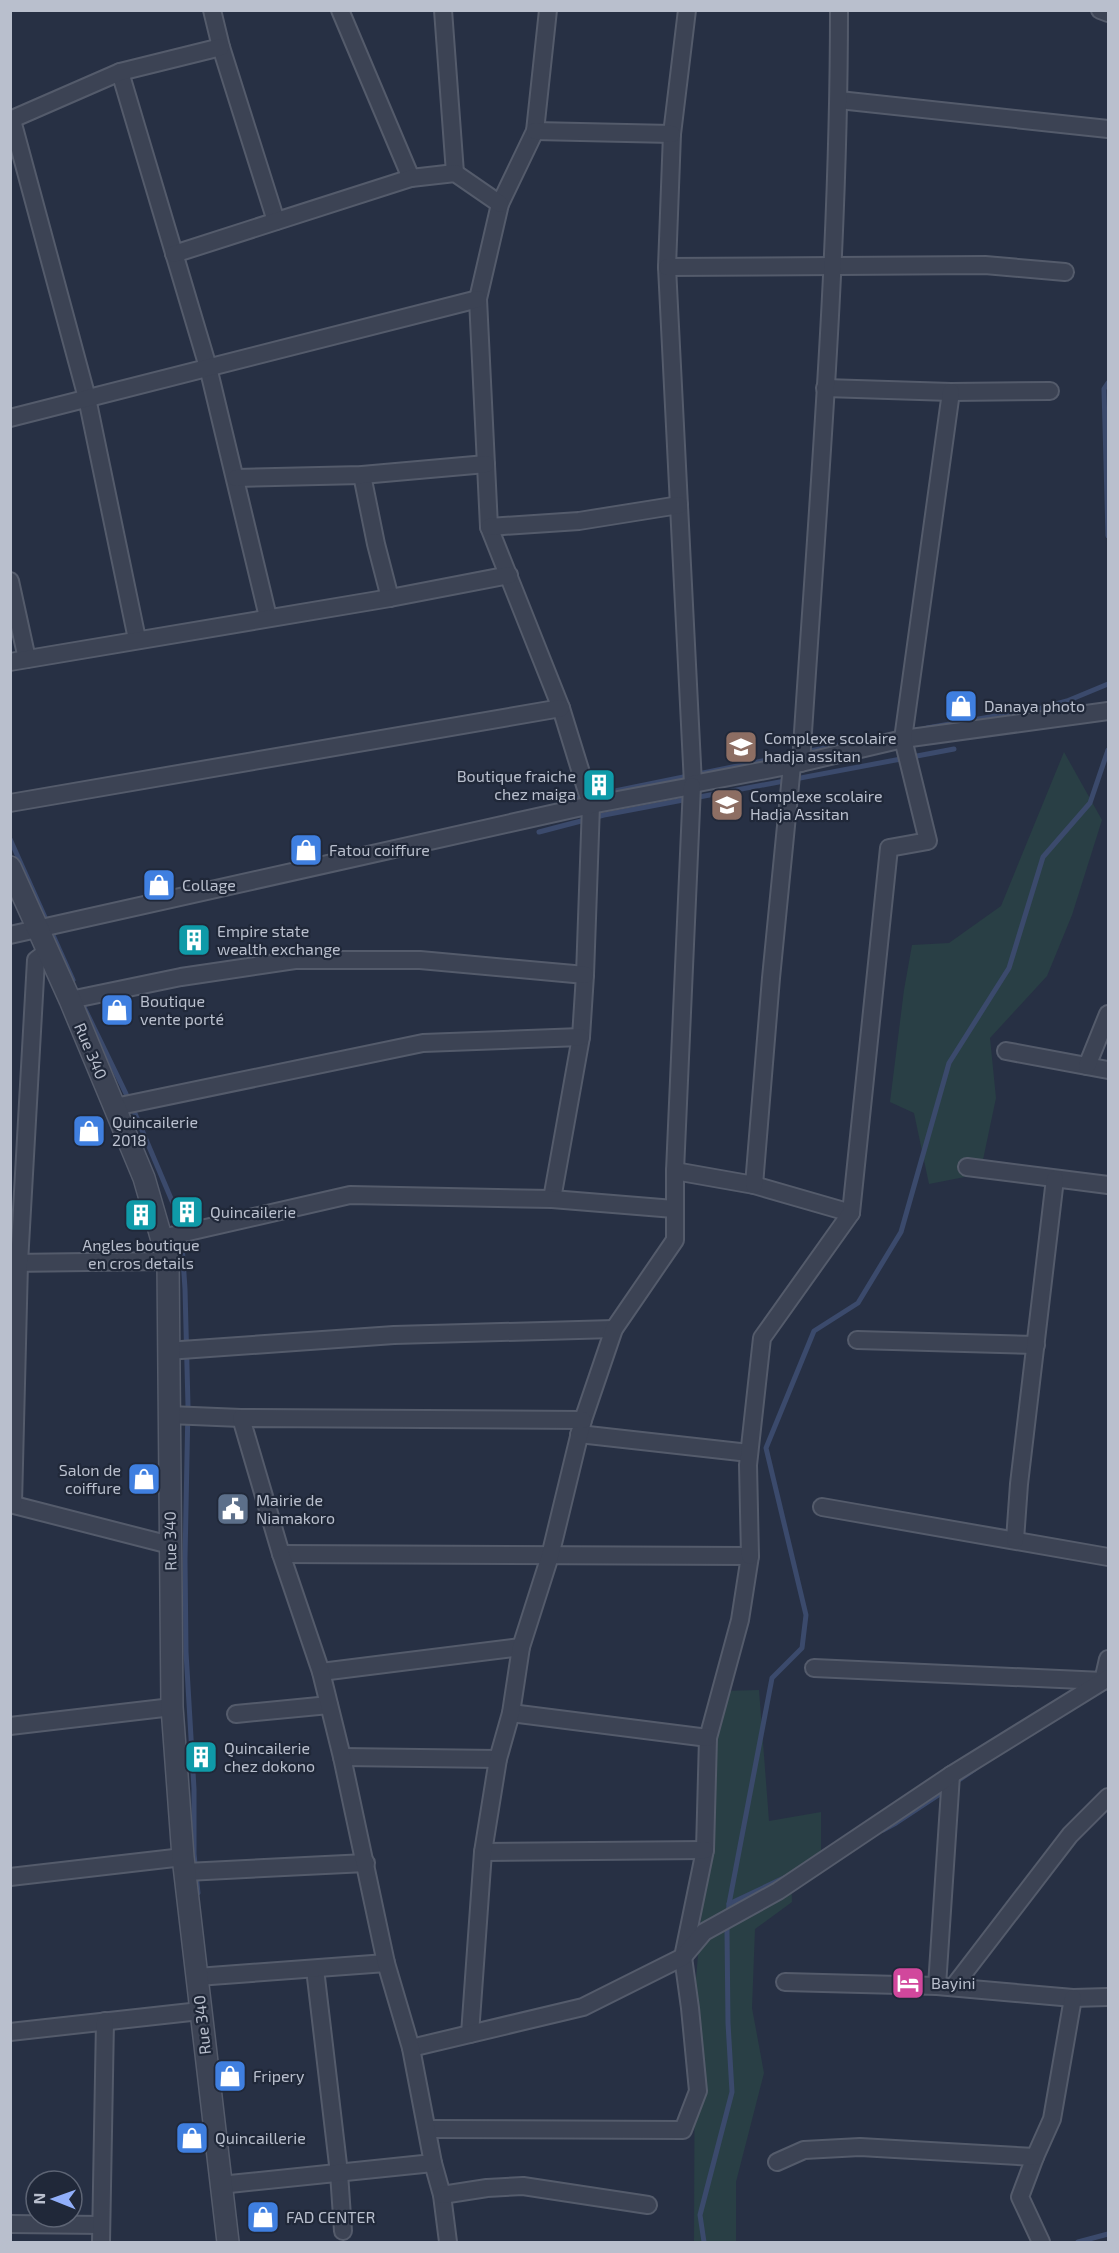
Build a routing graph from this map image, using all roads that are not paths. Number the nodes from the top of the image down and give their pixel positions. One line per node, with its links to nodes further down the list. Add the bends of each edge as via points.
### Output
1 (212, 10): 9 (street)
2 (340, 10): 17 (street)
3 (443, 10): 16 (street)
4 (548, 10): 14 (street)
5 (687, 10): 15 (street)
6 (838, 10): 11 (street)
7 (1100, 10): 8 (street)
8 (1108, 13)
9 (221, 46): 10 (street); 19 (street)
10 (120, 72): 12 (street); 20 (street)
11 (839, 100): 13 (street); 21 (street)
12 (11, 120): 29 (street)
13 (1108, 129)
14 (535, 131): 15 (street); 18 (street)
15 (672, 134): 22 (street)
16 (455, 174): 17 (street); 18 (street)
17 (411, 178): 19 (street)
18 (500, 204): 24 (street)
19 (276, 222): 20 (street)
20 (174, 254): 25 (street)
21 (832, 265): 22 (street); 23 (street, via 985,265); 26 (street)
22 (667, 267): 34 (street)
23 (1065, 272)
24 (478, 299): 25 (street); 31 (street)
25 (208, 367): 29 (street); 33 (street)
26 (825, 388): 28 (street); 45 (street)
27 (1050, 391): 28 (street)
28 (951, 392): 44 (street)
29 (87, 398): 30 (street); 40 (street)
30 (10, 418)
31 (486, 464): 32 (street); 35 (street)
32 (362, 475): 33 (street); 38 (street)
33 (236, 478): 39 (street)
34 (679, 505): 35 (street, via 579,521); 46 (street)
35 (489, 526): 36 (street)
36 (509, 575): 38 (street); 42 (street)
37 (10, 581): 41 (street)
38 (390, 598): 39 (street)
39 (268, 617): 40 (street)
40 (137, 639): 41 (street)
41 (19, 660)
42 (561, 708): 47 (street); 48 (street)
43 (1108, 711): 44 (street)
44 (903, 739): 45 (street); 68 (street, via 928,841 889,848)
45 (796, 764): 46 (street); 64 (street, via 771,978)
46 (692, 785): 48 (street); 62 (street)
47 (10, 803)
48 (591, 805): 50 (street); 53 (street)
49 (10, 867): 50 (street, Rue 340)
50 (39, 929): 51 (street); 52 (street, Rue 340)
51 (10, 935)
52 (48, 951): 54 (street, Rue 340); 71 (street, via 36,960)
53 (585, 975): 54 (street, via 420,960 295,960); 56 (street)
54 (70, 999): 60 (street, Rue 340)
55 (1108, 1014): 58 (street)
56 (581, 1038): 60 (street, via 423,1043); 66 (street)
57 (1006, 1051): 58 (street)
58 (1087, 1066): 59 (street)
59 (1108, 1070)
60 (115, 1107): 69 (street, Rue 340, via 144,1178)
61 (967, 1167): 63 (street)
62 (675, 1172): 64 (street); 67 (street)
63 (1055, 1179): 65 (street); 74 (street)
64 (754, 1185): 68 (street)
65 (1108, 1185)
66 (552, 1199): 67 (street); 69 (street, via 350,1195)
67 (674, 1209): 72 (street, via 675,1240)
68 (851, 1213): 79 (street, via 762,1338)
69 (162, 1238): 70 (street, Rue 340)
70 (168, 1262): 71 (street); 75 (street, Rue 340)
71 (15, 1263): 80 (street)
72 (614, 1329): 75 (street, via 394,1335); 78 (street)
73 (857, 1340): 74 (street)
74 (1036, 1344): 82 (street)
75 (167, 1351): 76 (street, Rue 340)
76 (169, 1414): 77 (street); 83 (street, Rue 340)
77 (241, 1418): 78 (street); 84 (street)
78 (581, 1427): 79 (street); 85 (street)
79 (749, 1453): 86 (street)
80 (12, 1504): 83 (street)
81 (822, 1507): 82 (street)
82 (1015, 1540): 87 (street)
83 (170, 1545): 94 (street, Rue 340)
84 (281, 1554): 85 (street); 91 (street)
85 (550, 1556): 86 (street); 88 (street)
86 (750, 1556): 98 (street, via 740,1620)
87 (1108, 1557)
88 (521, 1647): 91 (street); 95 (street)
89 (1108, 1659): 92 (street)
90 (814, 1668): 92 (street)
91 (321, 1672): 93 (street)
92 (1106, 1679): 101 (street)
93 (329, 1705): 96 (street); 99 (street)
94 (172, 1707): 97 (street); 106 (street, Rue 340)
95 (511, 1713): 98 (street); 100 (street)
96 (236, 1714)
97 (11, 1726)
98 (708, 1738): 103 (street)
99 (342, 1757): 100 (street); 105 (street)
100 (498, 1759): 104 (street)
101 (951, 1775): 108 (street, via 778,1891 704,1932); 113 (street)
102 (1108, 1797): 114 (street, via 1070,1835)
103 (705, 1850): 104 (street); 108 (street)
104 (483, 1852): 120 (street)
105 (366, 1863): 106 (street); 109 (street)
106 (184, 1864): 107 (street); 111 (street, Rue 340)
107 (10, 1878)
108 (683, 1957): 120 (street, via 583,2007); 122 (street, via 698,2091 683,2130)
109 (386, 1963): 110 (street); 121 (street)
110 (315, 1969): 111 (street); 126 (street)
111 (197, 1977): 117 (street, Rue 340)
112 (784, 1982): 113 (street)
113 (937, 1986): 114 (street)
114 (954, 1986): 116 (street)
115 (1108, 1997): 116 (street)
116 (1073, 1998): 123 (street, via 1052,2119)
117 (200, 2011): 118 (street); 127 (street, Rue 340)
118 (105, 2021): 119 (street); 131 (street)
119 (10, 2032)
120 (470, 2034): 121 (street)
121 (411, 2048): 122 (street)
122 (428, 2129): 125 (street)
123 (1035, 2157): 124 (street, via 860,2146 804,2150); 133 (street, via 1020,2197)
124 (777, 2162)
125 (433, 2163): 126 (street); 128 (street)
126 (339, 2173): 127 (street); 132 (street)
127 (220, 2185): 135 (street, Rue 340)
128 (442, 2195): 129 (street, via 523,2186); 136 (street)
129 (648, 2205)
130 (10, 2224): 131 (street)
131 (101, 2225): 134 (street)
132 (343, 2231)
133 (1034, 2240)
134 (101, 2242)
135 (228, 2242)
136 (448, 2242)

